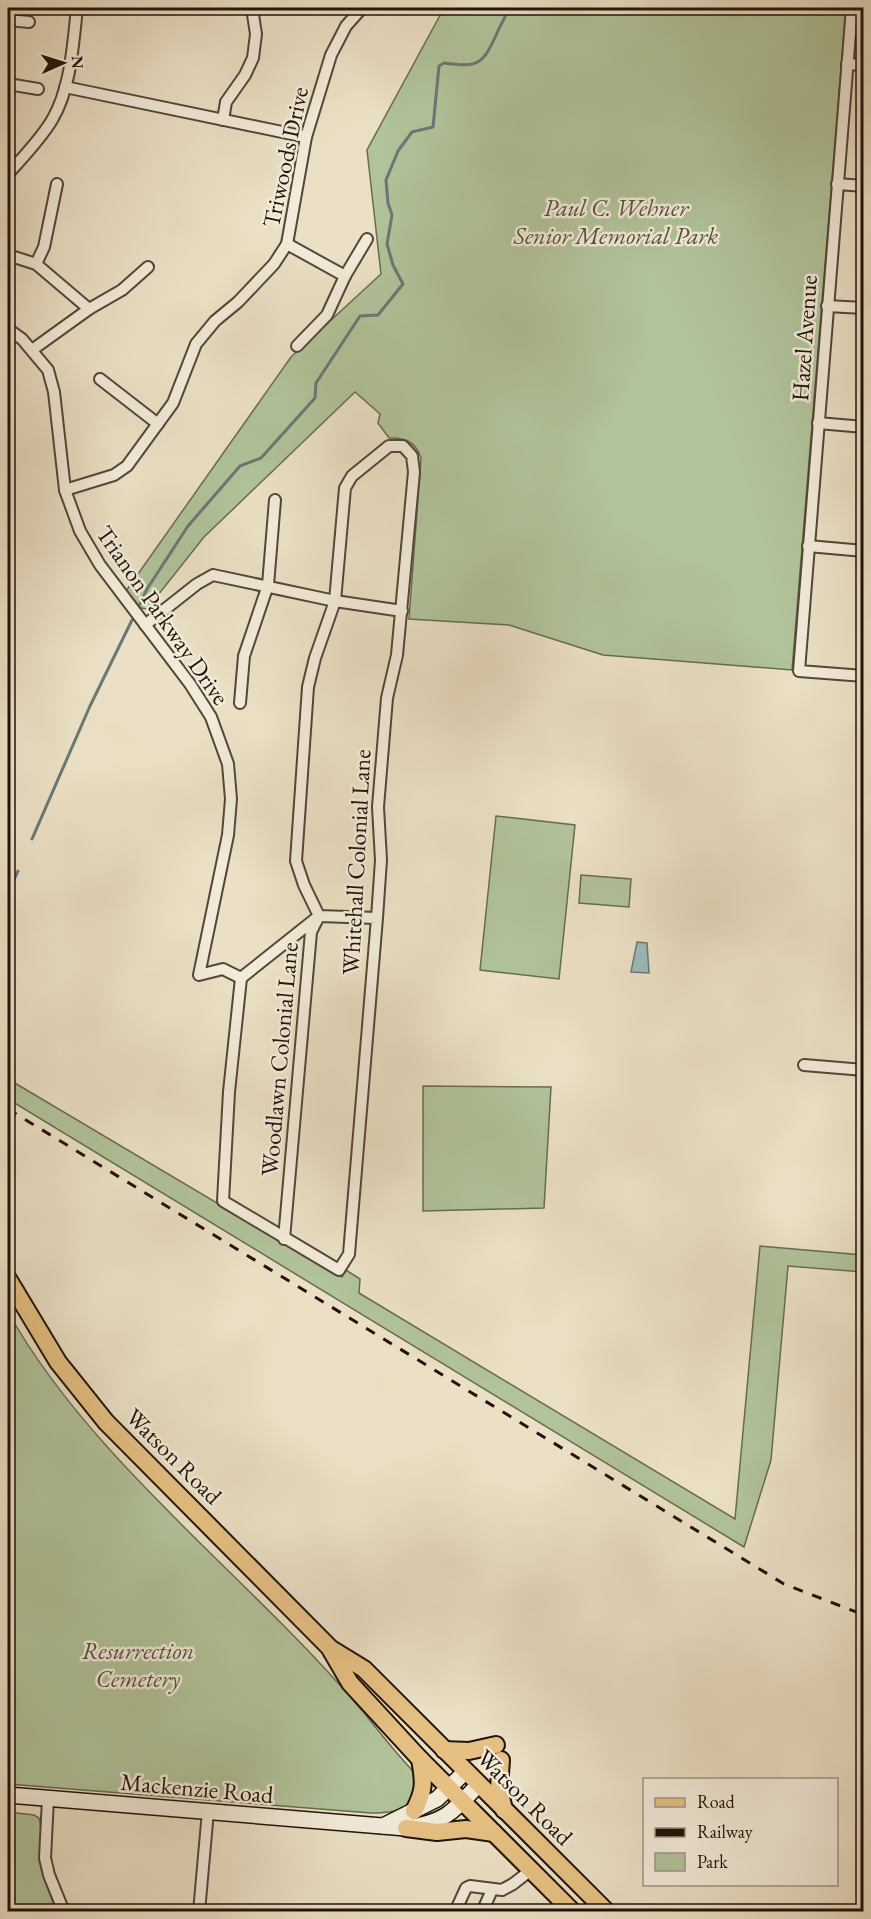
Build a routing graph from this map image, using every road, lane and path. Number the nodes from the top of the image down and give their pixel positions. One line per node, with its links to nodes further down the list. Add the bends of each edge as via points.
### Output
1 (77, 8): 10 (street)
2 (252, 8): 12 (street, via 256,34 253,57 226,102)
3 (362, 8): 13 (street, Triwoods Drive, via 331,55)
4 (852, 8): 7 (street, Hazel Avenue)
5 (8, 20): 6 (street)
6 (29, 22)
7 (847, 64): 8 (street); 16 (street, Hazel Avenue)
8 (864, 65)
9 (8, 84): 11 (street)
10 (65, 87): 12 (street); 14 (street, via 53,119)
11 (38, 89)
12 (223, 120): 13 (street)
13 (306, 136): 19 (street, Triwoods Drive)
14 (8, 174)
15 (57, 184): 21 (street, via 44,247)
16 (837, 184): 17 (street); 24 (street, Hazel Avenue)
17 (864, 186)
18 (367, 239): 23 (street)
19 (288, 244): 23 (street); 32 (street, Triwoods Drive, via 274,264 196,344 173,404)
20 (8, 255): 21 (street)
21 (36, 264): 26 (street)
22 (148, 267): 26 (street, via 122,290)
23 (345, 276): 28 (street, via 327,315)
24 (827, 306): 25 (street); 31 (street, Hazel Avenue)
25 (864, 308)
26 (89, 309): 29 (street)
27 (8, 329): 29 (street, Trianon Parkway Drive)
28 (297, 346)
29 (32, 351): 35 (street, Trianon Parkway Drive, via 48,370 54,392)
30 (100, 379): 32 (street)
31 (818, 423): 33 (street); 37 (street, Hazel Avenue)
32 (158, 424): 35 (street, Triwoods Drive, via 127,466 114,476)
33 (864, 427)
34 (412, 456): 40 (street, Woodlawn Colonial Lane, via 403,446 389,446 352,476 345,488); 41 (street, Whitehall Colonial Lane, via 414,472)
35 (65, 490): 42 (street, Trianon Parkway Drive, via 85,540)
36 (275, 500): 39 (street)
37 (808, 546): 38 (street); 43 (street, Hazel Avenue, via 799,671)
38 (864, 551)
39 (268, 585): 40 (street); 42 (street, via 213,575); 44 (street, via 244,656)
40 (335, 601): 41 (street); 45 (street, Woodlawn Colonial Lane, via 308,687 296,861)
41 (402, 611): 46 (street, Whitehall Colonial Lane, via 387,698 378,807 381,860)
42 (145, 625): 47 (street, Trianon Parkway Drive, via 211,717 228,764 228,835 199,975 223,969)
43 (864, 676)
44 (240, 703)
45 (319, 916): 46 (street); 47 (street); 50 (street, Woodlawn Colonial Lane, via 311,932)
46 (377, 918): 50 (street, Whitehall Colonial Lane, via 349,1254 339,1270)
47 (241, 978): 50 (street, via 223,1202)
48 (804, 1065): 49 (street)
49 (864, 1070)
50 (284, 1239)
51 (8, 1279): 52 (main road, Watson Road, via 58,1362 106,1422)
52 (329, 1647): 53 (main road, Watson Road, via 364,1670); 54 (main road, Watson Road, via 350,1683)
53 (444, 1750): 55 (main road, Watson Road); 63 (main road, via 499,1752 498,1788)
54 (419, 1758): 57 (main road, Watson Road); 62 (main road, via 424,1784)
55 (465, 1772): 56 (main road, Watson Road); 57 (main road)
56 (478, 1785): 60 (main road, Mackenzie Road); 63 (main road, Watson Road)
57 (449, 1790): 60 (main road, Watson Road); 62 (main road)
58 (8, 1795): 59 (main road, Mackenzie Road)
59 (48, 1798): 61 (main road, Mackenzie Road); 69 (street, via 45,1858)
60 (462, 1802): 65 (main road, Mackenzie Road, via 437,1822); 66 (main road, Watson Road)
61 (208, 1811): 64 (main road, Mackenzie Road); 70 (street)
62 (414, 1811): 64 (main road)
63 (504, 1811): 74 (main road, Watson Road)
64 (382, 1826): 65 (main road, Mackenzie Road)
65 (406, 1828): 66 (main road)
66 (494, 1833): 67 (main road, Watson Road)
67 (531, 1870): 68 (street, via 502,1890); 73 (main road, Watson Road)
68 (492, 1890): 71 (street, via 475,1885 466,1888); 72 (street)
69 (64, 1911)
70 (199, 1911)
71 (455, 1911)
72 (482, 1911)
73 (573, 1911)
74 (607, 1911)

